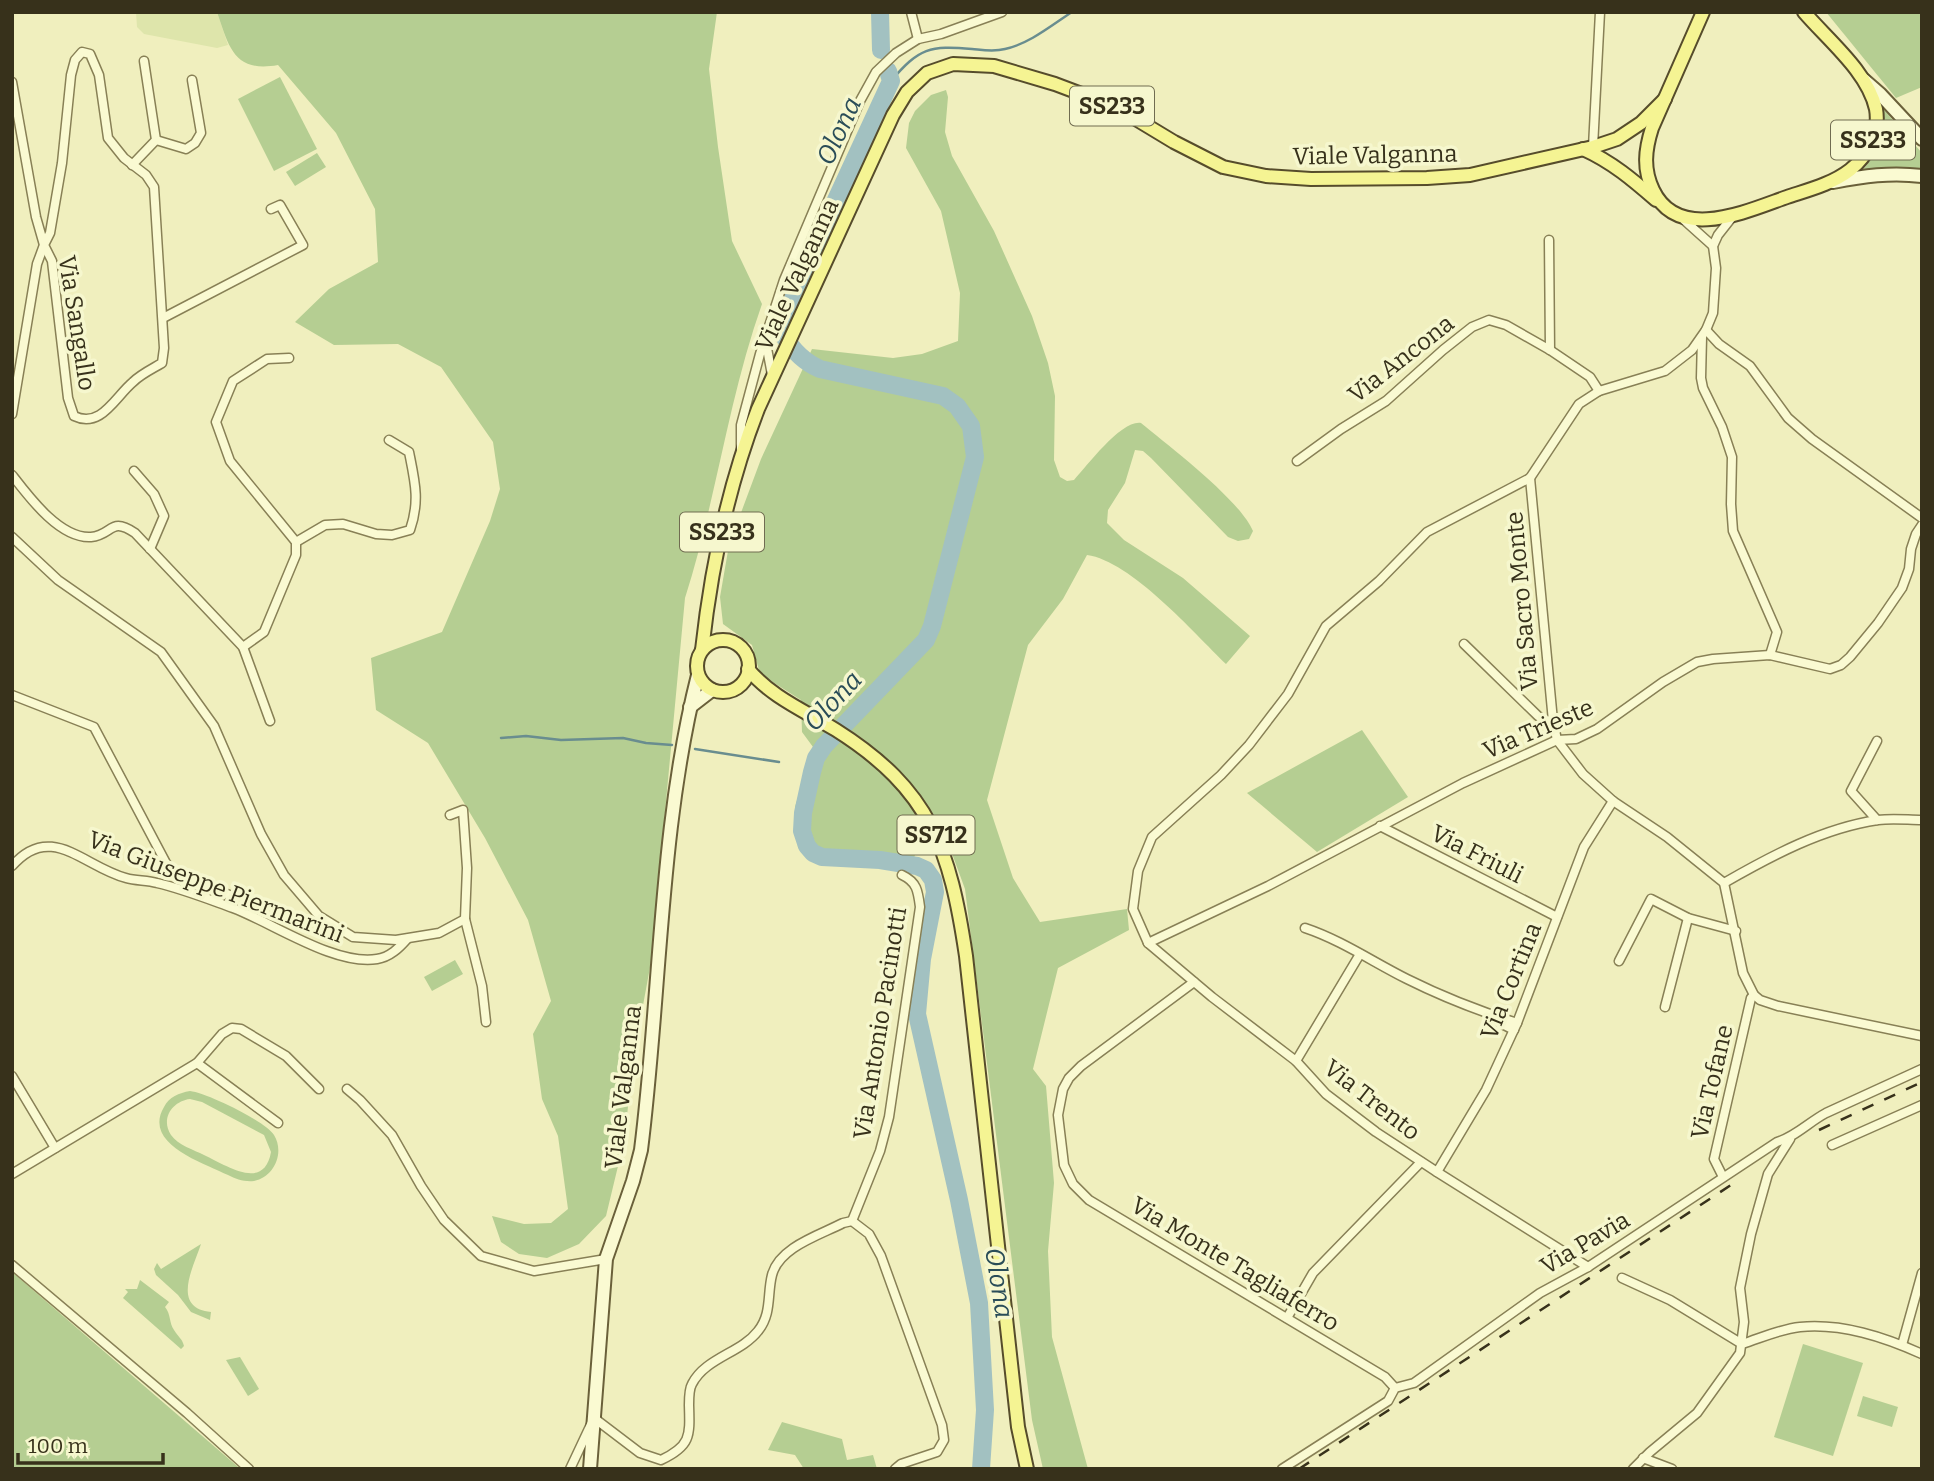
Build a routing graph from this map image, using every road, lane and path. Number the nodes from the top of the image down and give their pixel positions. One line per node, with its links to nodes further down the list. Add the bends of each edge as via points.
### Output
1 (911, 12): 6 (street)
2 (1002, 12): 6 (street)
3 (1600, 12): 14 (street)
4 (1804, 12): 9 (main road, SS233)
5 (1704, 15): 11 (main road, SS233)
6 (918, 39): 27 (street, via 886,60 860,101 784,280)
7 (144, 61): 13 (street)
8 (192, 80): 13 (street, via 201,133 186,149)
9 (1864, 80): 12 (main road); 17 (main road, SS233, via 1876,111 1875,133 1851,169)
10 (12, 82): 23 (street)
11 (1665, 99): 14 (main road, Viale Valganna / SS233, via 1617,139); 18 (main road, via 1649,137 1645,161 1652,189)
12 (1922, 139)
13 (156, 140): 15 (street)
14 (1588, 148): 18 (main road, SS233); 30 (main road, Viale Valganna / SS233, via 1470,175 1266,176 1223,167 1116,107 1055,84 1007,68 953,64 916,81 900,103)
15 (132, 165): 23 (street, Via Sangallo, via 107,138 99,75 90,54 82,52 71,75 50,233); 25 (street, via 154,187)
16 (1922, 176): 17 (main road, via 1863,176)
17 (1829, 182): 21 (main road, SS233)
18 (1663, 206): 20 (main road, SS233)
19 (271, 209): 25 (street, via 280,205 303,245)
20 (1676, 214): 21 (main road, SS233, via 1706,220); 24 (street)
21 (1733, 216): 24 (street)
22 (1549, 240): 28 (street)
23 (44, 245): 25 (street, Via Sangallo, via 52,261 74,416 90,419 103,413 133,382 162,363); 32 (street, Via Sangallo)
24 (1713, 246): 26 (street, via 1716,292)
25 (163, 318)
26 (1704, 333): 31 (street, via 1692,350 1665,371); 39 (street, via 1750,366 1788,418); 49 (street, via 1703,388 1732,457 1733,531 1777,632)
27 (765, 340): 30 (street); 34 (street, via 741,425)
28 (1550, 350): 31 (street, Via Ancona, via 1590,377); 35 (street, Via Ancona, via 1506,325 1489,320 1472,327 1386,401)
29 (289, 358): 42 (street, via 267,359 233,381 216,422 230,461)
30 (771, 381): 34 (main road, Viale Valganna / SS233)
31 (1599, 391): 38 (street, via 1579,404)
32 (12, 414)
33 (389, 440): 42 (street, via 409,452 416,487 410,530 392,535 343,524 325,525)
34 (742, 452): 44 (main road, Viale Valganna / SS233)
35 (1297, 461)
36 (134, 471): 43 (street, via 154,494 164,516)
37 (12, 475): 43 (street, via 54,522 87,537 112,526 125,526)
38 (1530, 478): 58 (street, Via Sacro Monte); 76 (street, via 1427,532 1326,626 1288,694 1249,746 1152,837 1138,871 1133,909)
39 (1922, 518)
40 (1922, 525): 49 (street, Via Trieste, via 1902,588 1841,665 1830,669)
41 (12, 537): 75 (street, via 58,579 161,652 214,726 284,875 319,916 353,937)
42 (296, 542): 47 (street, via 296,555 264,632)
43 (150, 549): 47 (street)
44 (706, 614): 45 (main road); 48 (main road, Viale Valganna / SS233)
45 (722, 639): 48 (main road); 50 (main road, via 742,648)
46 (1464, 643): 58 (street, Via Sacro Monte, via 1538,716)
47 (243, 647): 57 (street)
48 (702, 650): 51 (main road, via 697,659)
49 (1770, 655): 59 (street, Via Trieste, via 1697,662 1597,729 1576,739)
50 (748, 669): 52 (main road); 54 (main road, SS712)
51 (698, 675): 53 (main road); 56 (main road, Viale Valganna)
52 (739, 685): 53 (main road, via 723,692); 54 (main road, SS712)
53 (712, 690): 56 (main road)
54 (770, 691): 117 (main road, SS712, via 876,759 907,789 944,853 966,957 1016,1414)
55 (12, 695): 69 (street, via 94,727 166,863 173,871)
56 (690, 708): 101 (main road, Viale Valganna, via 666,879 641,1150)
57 (270, 721)
58 (1553, 721): 59 (street, Via Sacro Monte)
59 (1557, 740): 61 (street, Via Sacro Monte, via 1583,774); 65 (street, Via Trieste)
60 (1877, 741): 63 (street, via 1851,791)
61 (1613, 801): 68 (street, Via Sacro Monte); 70 (street, Via Cortina, via 1584,847)
62 (450, 815): 72 (street, via 463,810)
63 (1877, 820): 64 (street); 68 (street, via 1802,843)
64 (1922, 820)
65 (1380, 826): 70 (street, Via Friuli); 76 (street, Via Trieste)
66 (12, 866): 75 (street, Via Giuseppe Piermarini, via 39,847 58,846 125,878 157,883 236,909 340,956 378,959 397,950)
67 (902, 875): 100 (street, Via Antonio Pacinotti, via 915,884 920,906 899,1060 880,1152)
68 (1724, 883): 74 (street)
69 (234, 897)
70 (1557, 916): 83 (street, Via Cortina)
71 (1688, 918): 74 (street); 78 (street, via 1651,899); 81 (street)
72 (466, 919): 75 (street, via 439,933); 82 (street)
73 (1305, 928): 77 (street)
74 (1736, 931): 80 (street, via 1743,973)
75 (408, 938)
76 (1148, 943): 79 (street, Via Trento)
77 (1360, 954): 83 (street, via 1464,1006); 85 (street)
78 (1619, 961)
79 (1194, 982): 85 (street, Via Trento); 106 (street, Via Monte Tagliaferro, via 1069,1078 1058,1107 1064,1165 1073,1184 1089,1200)
80 (1754, 995): 84 (street, via 1778,1006); 99 (street, Via Tofane, via 1714,1159)
81 (1665, 1007)
82 (486, 1022)
83 (1516, 1026): 97 (street, Via Cortina, via 1486,1090)
84 (1922, 1036)
85 (1296, 1061): 96 (street, Via Trento, via 1326,1094)
86 (197, 1063): 89 (street, via 222,1034 241,1029 286,1056); 92 (street); 95 (street)
87 (1922, 1069): 93 (street, Via Pavia, via 1813,1120)
88 (12, 1076): 95 (street)
89 (319, 1089)
90 (346, 1089): 101 (street, via 392,1135 444,1220 481,1256 534,1270)
91 (1922, 1105): 94 (street)
92 (278, 1123)
93 (1790, 1139): 99 (street, Via Pavia, via 1777,1142); 107 (street, via 1768,1174 1751,1234 1740,1288)
94 (1832, 1145)
95 (55, 1148): 98 (street)
96 (1421, 1161): 97 (street, Via Trento); 106 (street, via 1313,1273)
97 (1437, 1172): 103 (street, Via Trento)
98 (12, 1174)
99 (1723, 1177): 103 (street, Via Pavia)
100 (852, 1221): 111 (street, via 789,1251 779,1261 758,1332 710,1365 691,1385 690,1426 679,1451 661,1460 640,1453); 116 (street, via 869,1234 881,1256 943,1425 944,1440 937,1452)
101 (606, 1259): 111 (main road, Viale Valganna)
102 (12, 1265): 114 (street)
103 (1588, 1267): 110 (street, Via Pavia, via 1540,1293 1414,1383)
104 (1922, 1273): 108 (street)
105 (1622, 1278): 107 (street, via 1670,1300)
106 (1287, 1318): 110 (street, Via Monte Tagliaferro, via 1385,1377)
107 (1742, 1344): 108 (street, via 1801,1327 1865,1333); 112 (street, via 1697,1413)
108 (1902, 1345): 109 (street)
109 (1922, 1354)
110 (1395, 1388): 118 (street, Via Pavia, via 1388,1401)
111 (594, 1418): 113 (street); 115 (main road, Viale Valganna)
112 (1643, 1458): 119 (street); 120 (street)
113 (572, 1466)
114 (249, 1469)
115 (590, 1469)
116 (895, 1469)
117 (1027, 1469)
118 (1282, 1469)
119 (1633, 1469)
120 (1672, 1469)

